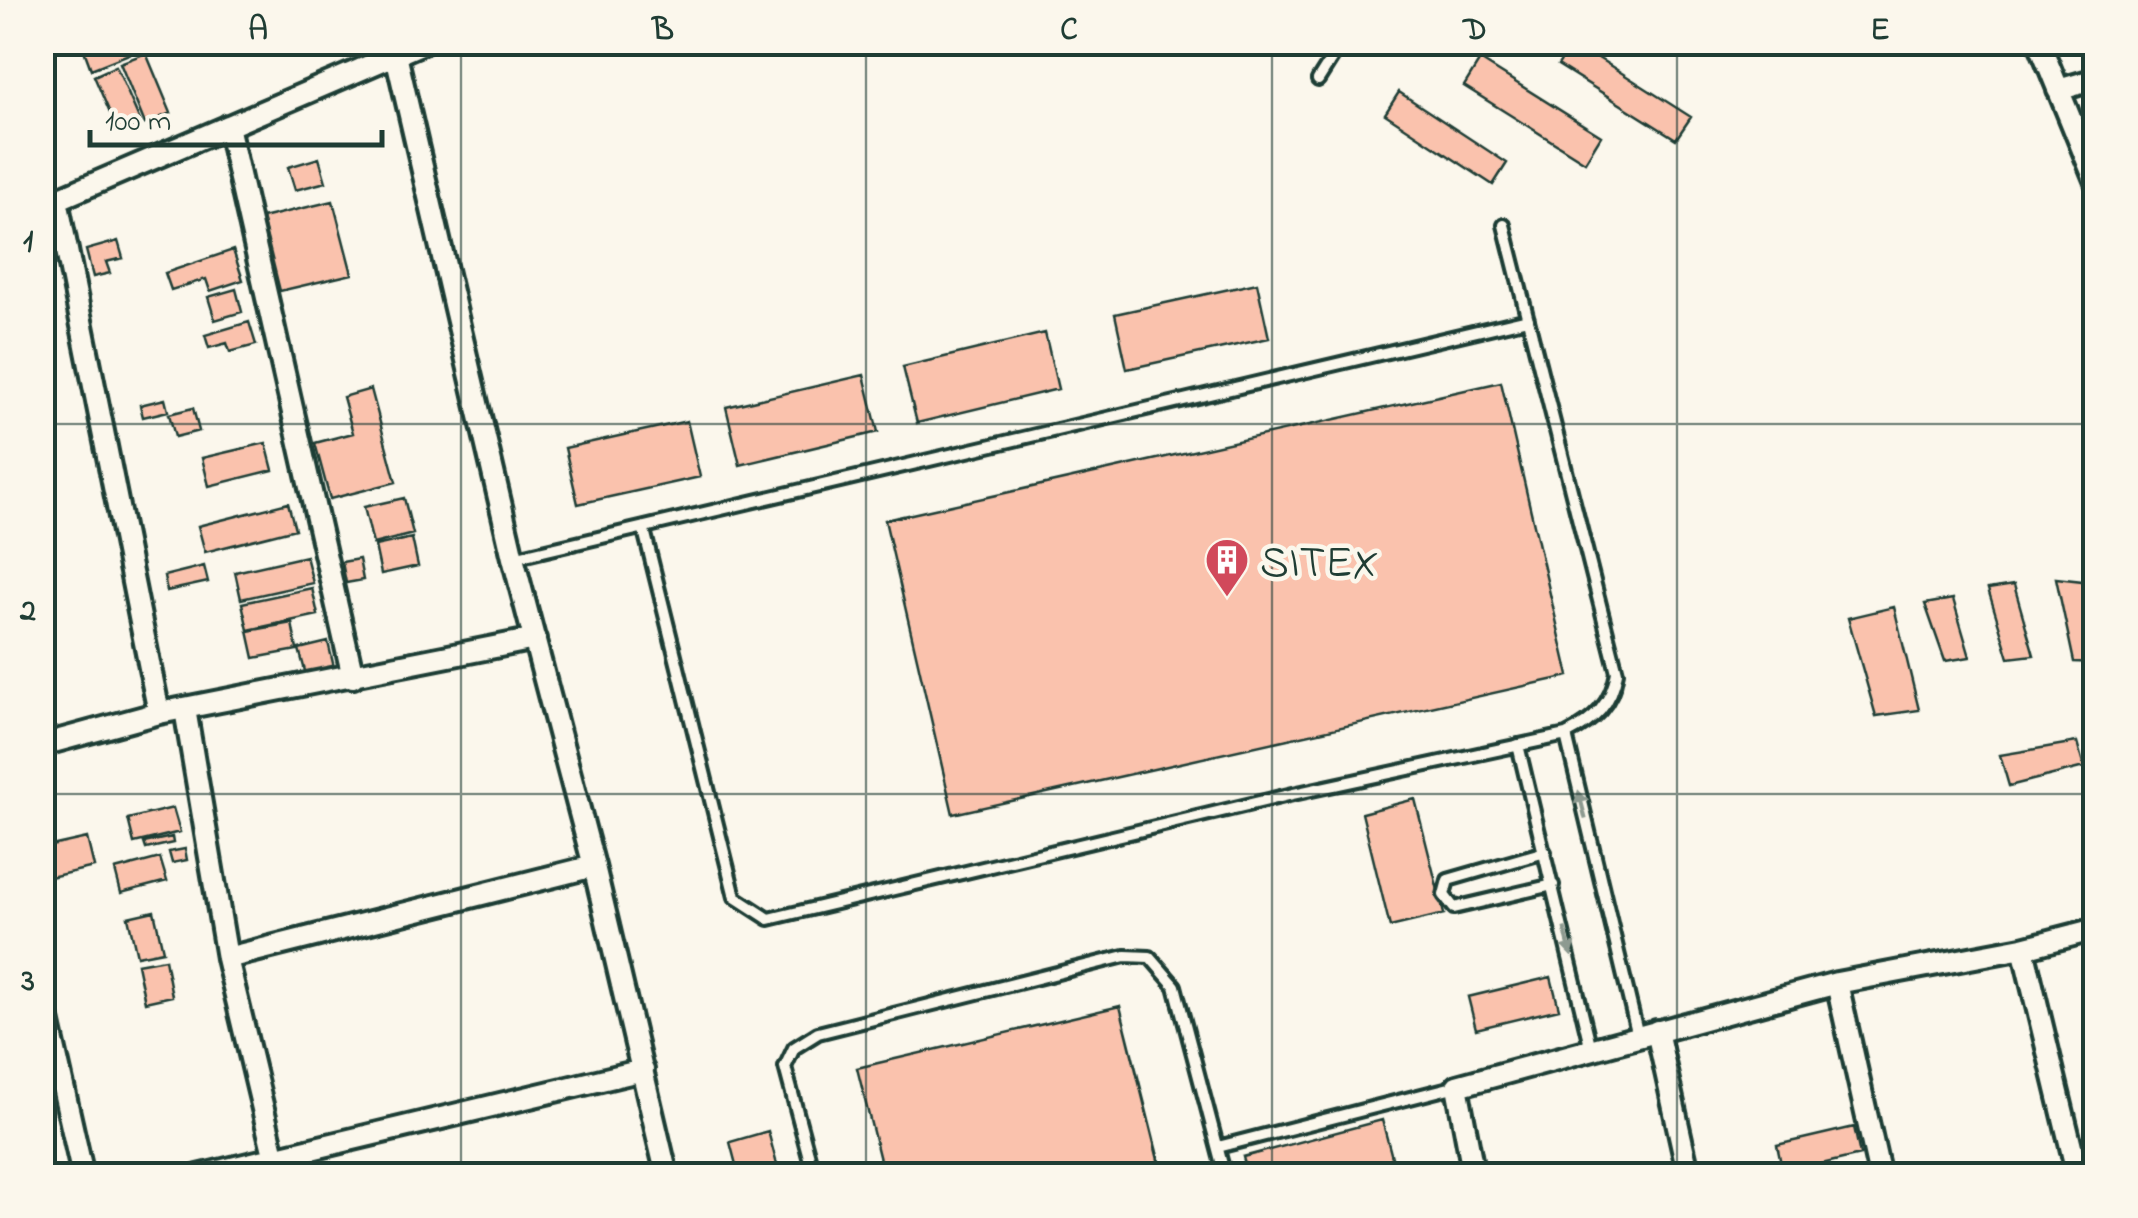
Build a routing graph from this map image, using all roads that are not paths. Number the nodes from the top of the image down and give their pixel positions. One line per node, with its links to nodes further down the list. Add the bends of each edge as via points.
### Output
1 (425, 42): 6 (street)
2 (1342, 42): 8 (lane)
3 (1506, 42): 4 (lane, via 1519,50)
4 (1532, 42)
5 (2039, 42): 9 (street)
6 (394, 48): 10 (street); 16 (street)
7 (2096, 79): 9 (street)
8 (1318, 80)
9 (2058, 90): 11 (street)
10 (228, 126): 12 (street); 18 (street)
11 (2096, 182)
12 (50, 203): 20 (street)
13 (1504, 226): 14 (lane)
14 (1528, 319): 15 (lane); 21 (lane, via 1617,672 1597,716)
15 (644, 530): 16 (lane); 23 (lane, via 735,897 769,918)
16 (514, 558): 17 (street)
17 (535, 638): 18 (street); 25 (street)
18 (352, 677): 19 (street)
19 (186, 709): 20 (street); 29 (street)
20 (159, 713): 22 (street)
21 (1566, 735): 23 (lane); 32 (lane, one-way to 21)
22 (42, 746)
23 (1518, 746): 24 (lane)
24 (1545, 852): 26 (lane); 26 (lane, via 1448,880 1444,895 1454,908)
25 (594, 866): 29 (street); 34 (street)
26 (1554, 885): 33 (lane, one-way to 33)
27 (2096, 929): 28 (street)
28 (2023, 948): 30 (street); 46 (street)
29 (228, 958): 37 (street)
30 (1837, 984): 32 (street); 45 (street)
31 (42, 992): 38 (street)
32 (1648, 1034): 33 (street); 44 (street)
33 (1591, 1049): 35 (street)
34 (643, 1070): 37 (street); 40 (street)
35 (1456, 1086): 36 (lane); 43 (street)
36 (1218, 1147): 41 (lane, via 1175,986 1150,957 1126,956 818,1033 794,1048 786,1066); 42 (lane)
37 (277, 1167): 39 (street)
38 (83, 1176)
39 (198, 1176)
40 (667, 1176)
41 (814, 1176)
42 (1225, 1176)
43 (1474, 1176)
44 (1689, 1176)
45 (1880, 1176)
46 (2078, 1176)

